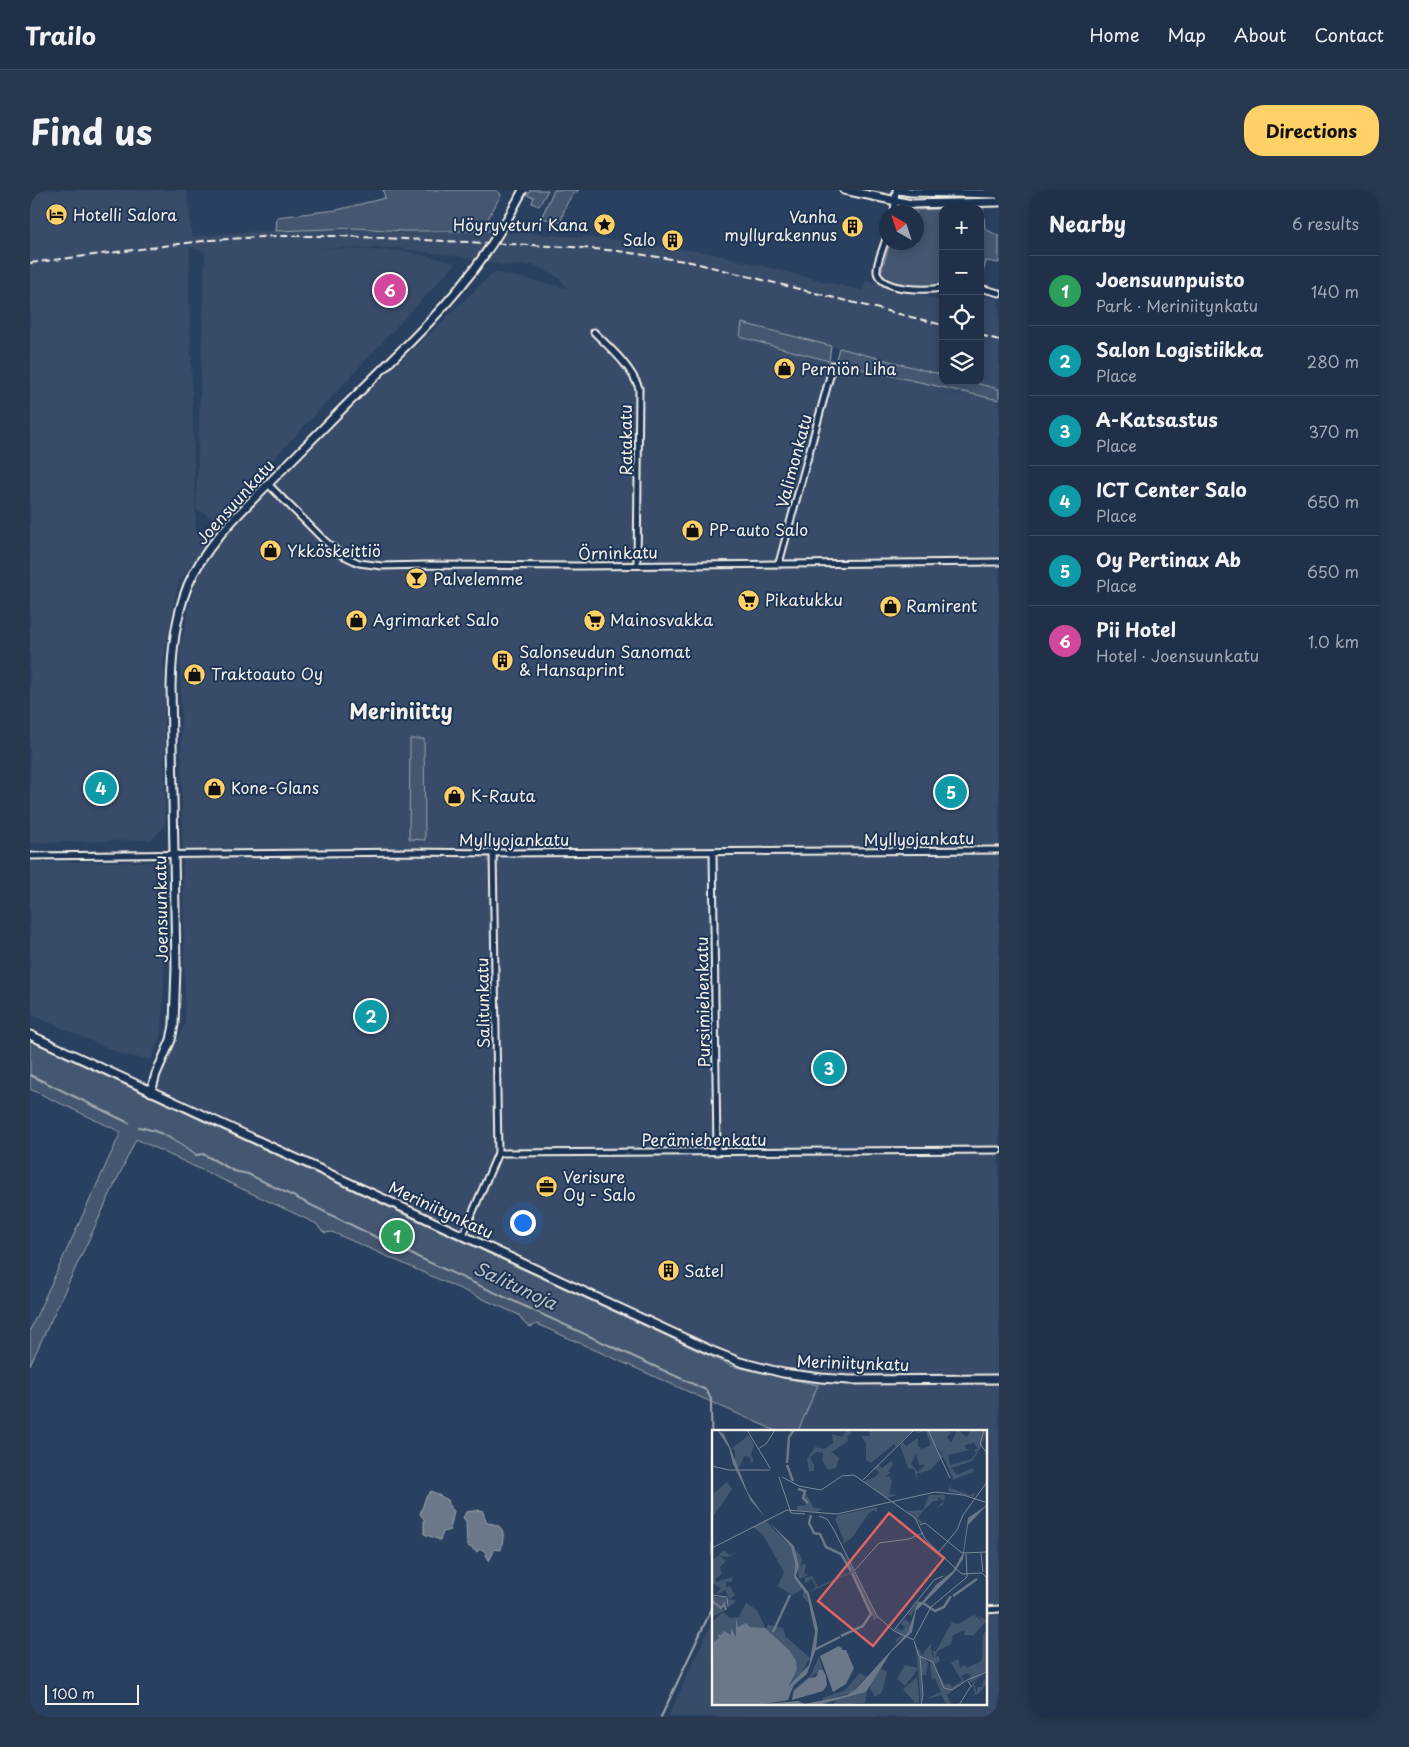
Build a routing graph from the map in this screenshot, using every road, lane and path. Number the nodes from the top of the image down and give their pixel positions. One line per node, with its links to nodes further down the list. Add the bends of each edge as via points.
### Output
1 (522, 190): 14 (main road, Joensuunkatu, bridge, via 502,230 456,294)
2 (844, 190): 5 (main road)
3 (897, 190): 4 (main road); 5 (street)
4 (999, 194)
5 (895, 201): 6 (main road, via 910,204); 7 (street)
6 (999, 202)
7 (895, 205)
8 (883, 250): 9 (street, via 877,269 885,283 910,289)
9 (939, 288)
10 (984, 289): 11 (street)
11 (999, 292)
12 (594, 332): 17 (street, Ratakatu, via 624,363 639,388)
13 (833, 365): 16 (street, Valimonkatu)
14 (268, 484): 17 (street, Örninkatu, via 325,541 360,563 382,566); 21 (main road, Joensuunkatu, via 210,547 189,584 176,622 171,686)
15 (999, 562): 16 (street, Örninkatu)
16 (779, 563): 17 (street, Örninkatu)
17 (638, 565)
18 (999, 850): 19 (street, Myllyojankatu)
19 (713, 852): 20 (street, Myllyojankatu); 26 (street, Pursimiehenkatu)
20 (493, 853): 21 (street, Myllyojankatu); 27 (street, Salitunkatu)
21 (173, 855): 22 (street, Myllyojankatu); 24 (main road, Joensuunkatu, via 174,1025)
22 (30, 856)
23 (30, 1035): 24 (main road, Meriniitynkatu)
24 (151, 1092): 28 (main road, Meriniitynkatu)
25 (999, 1150): 26 (street, Perämiehenkatu)
26 (717, 1152): 27 (street, Perämiehenkatu)
27 (498, 1153): 28 (street)
28 (463, 1236): 29 (main road, Meriniitynkatu, via 740,1362 783,1373 849,1380)
29 (999, 1379)
30 (999, 1609): 31 (street)
31 (986, 1610)

